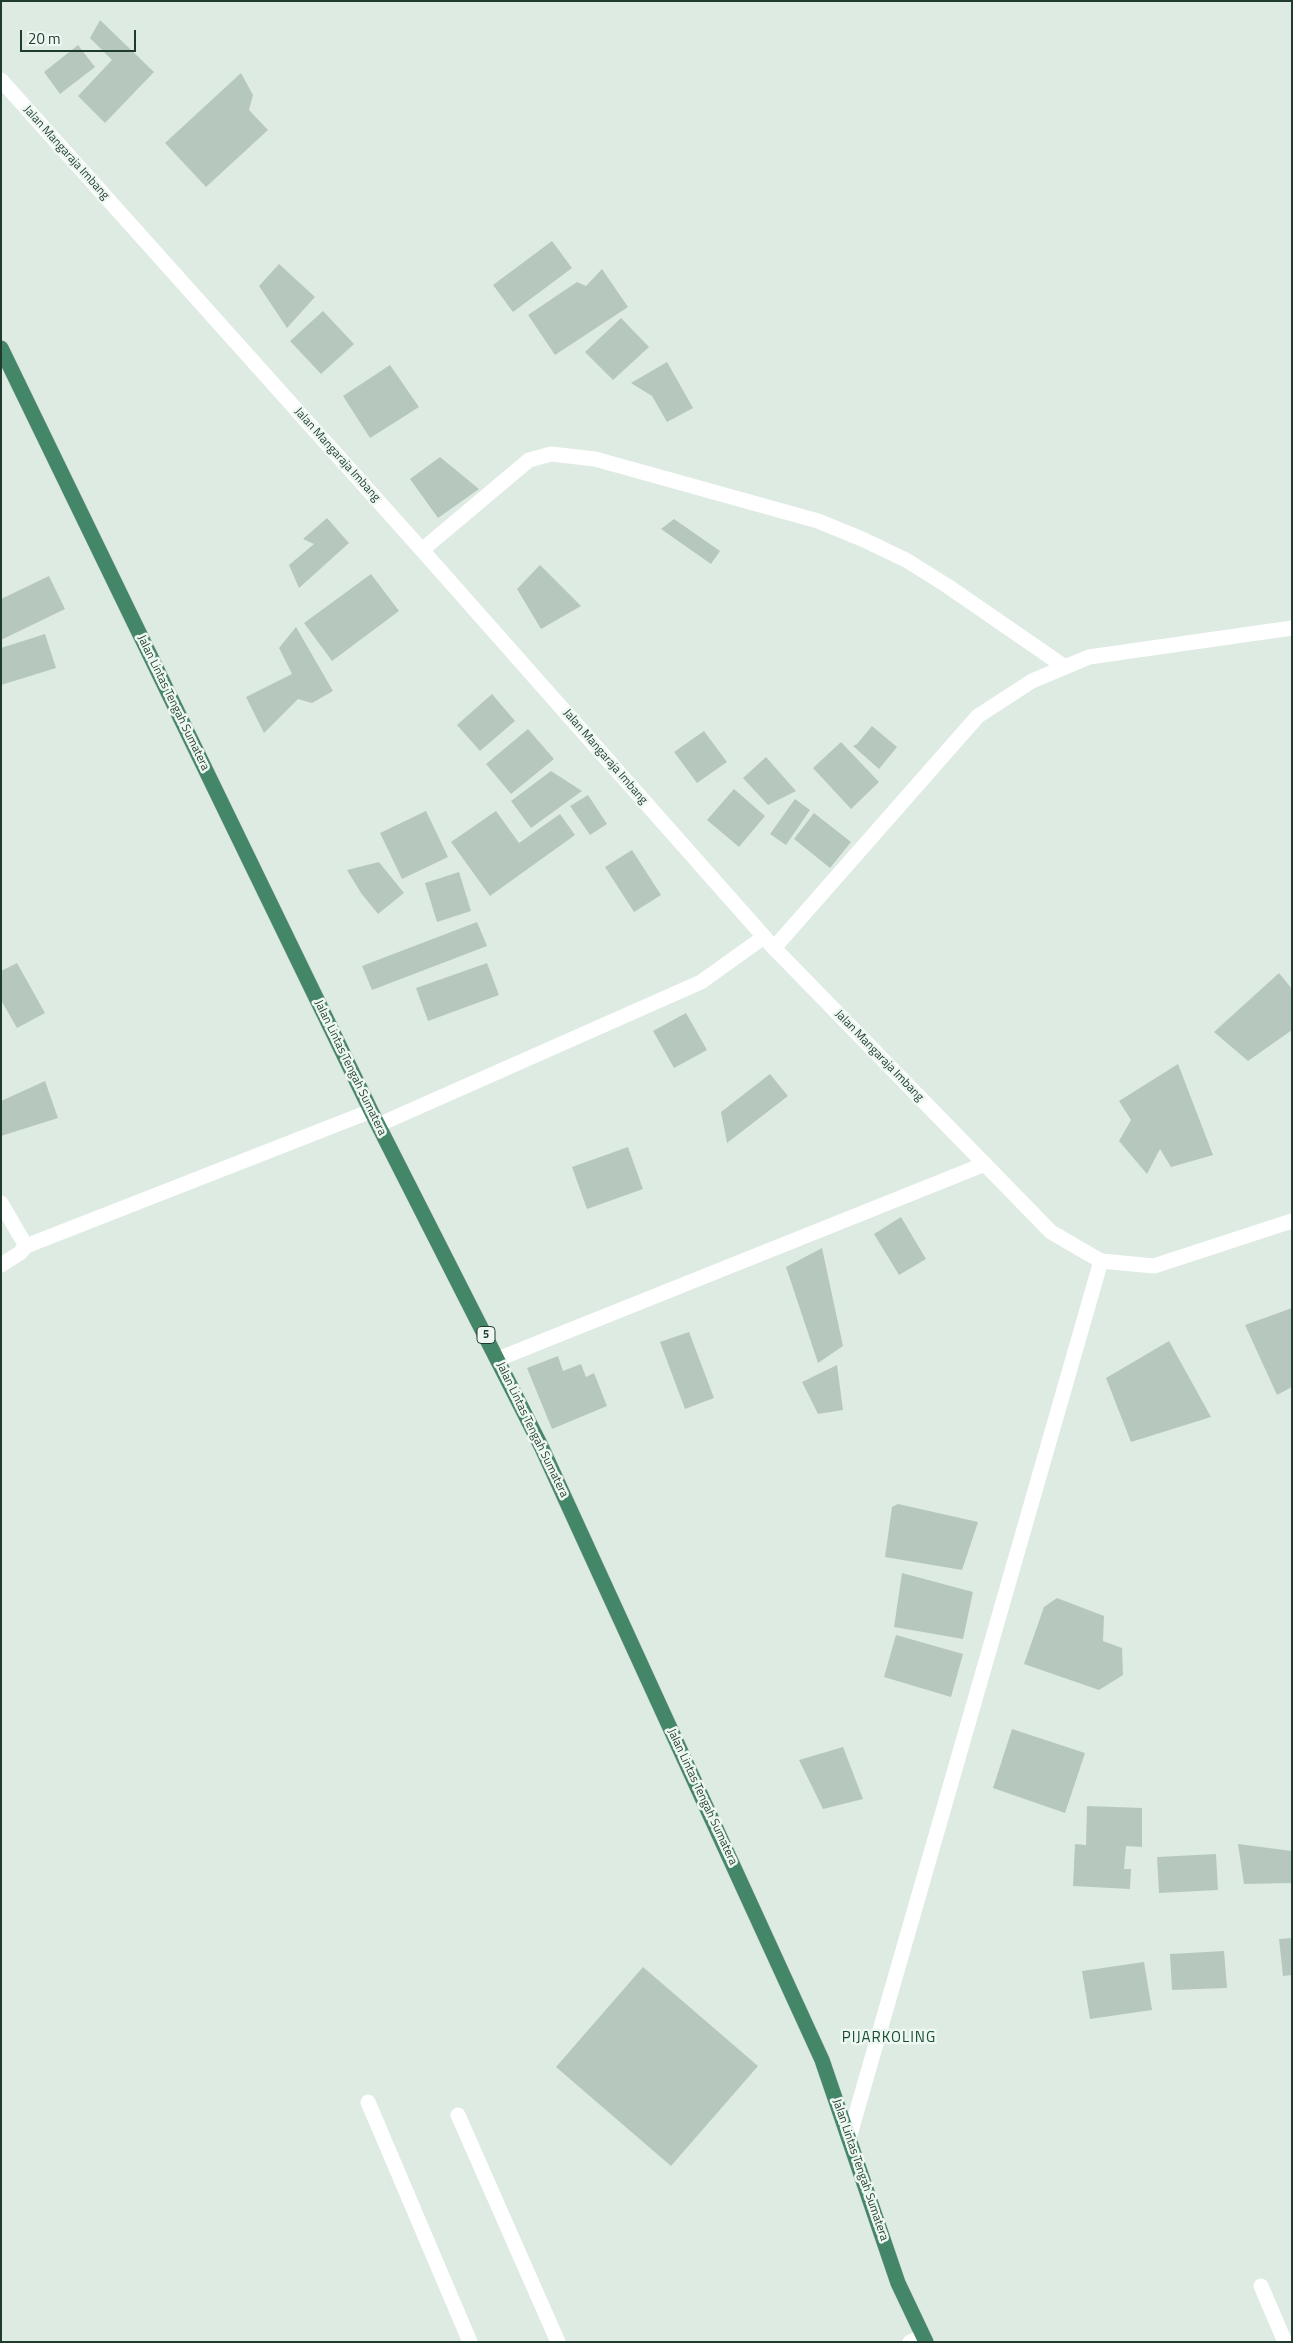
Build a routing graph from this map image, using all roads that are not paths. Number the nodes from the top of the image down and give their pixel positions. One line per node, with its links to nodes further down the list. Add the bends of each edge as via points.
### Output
1 (1, 80): 3 (street, Jalan Mangaraja Imbang)
2 (1, 348): 7 (highway, Jalan Lintas Tengah Sumatera / 5)
3 (422, 550): 5 (street, via 529,460 551,454 595,458 818,521 862,539 906,560 946,585); 6 (street, Jalan Mangaraja Imbang)
4 (1292, 628): 5 (street, via 1089,657)
5 (1065, 667): 6 (street, via 1032,681 978,716)
6 (769, 943): 8 (street, via 701,982); 9 (street, Jalan Mangaraja Imbang)
7 (370, 1111): 8 (highway, Jalan Lintas Tengah Sumatera / 5); 12 (street)
8 (378, 1125): 15 (highway, Jalan Lintas Tengah Sumatera / 5)
9 (985, 1164): 13 (street, Jalan Mangaraja Imbang, via 1050,1232); 15 (street)
10 (1, 1203): 12 (street)
11 (1292, 1221): 13 (street, Jalan Mangaraja Imbang, via 1154,1266)
12 (26, 1246): 14 (street)
13 (1101, 1261): 18 (street)
14 (1, 1265)
15 (498, 1359): 18 (highway, Jalan Lintas Tengah Sumatera / 5, via 541,1446 822,2060)
16 (368, 2102): 21 (street)
17 (458, 2115): 22 (street)
18 (849, 2138): 20 (highway, Jalan Lintas Tengah Sumatera / 5)
19 (1261, 2286): 23 (street)
20 (920, 2340)
21 (470, 2342)
22 (558, 2342)
23 (1285, 2342)

